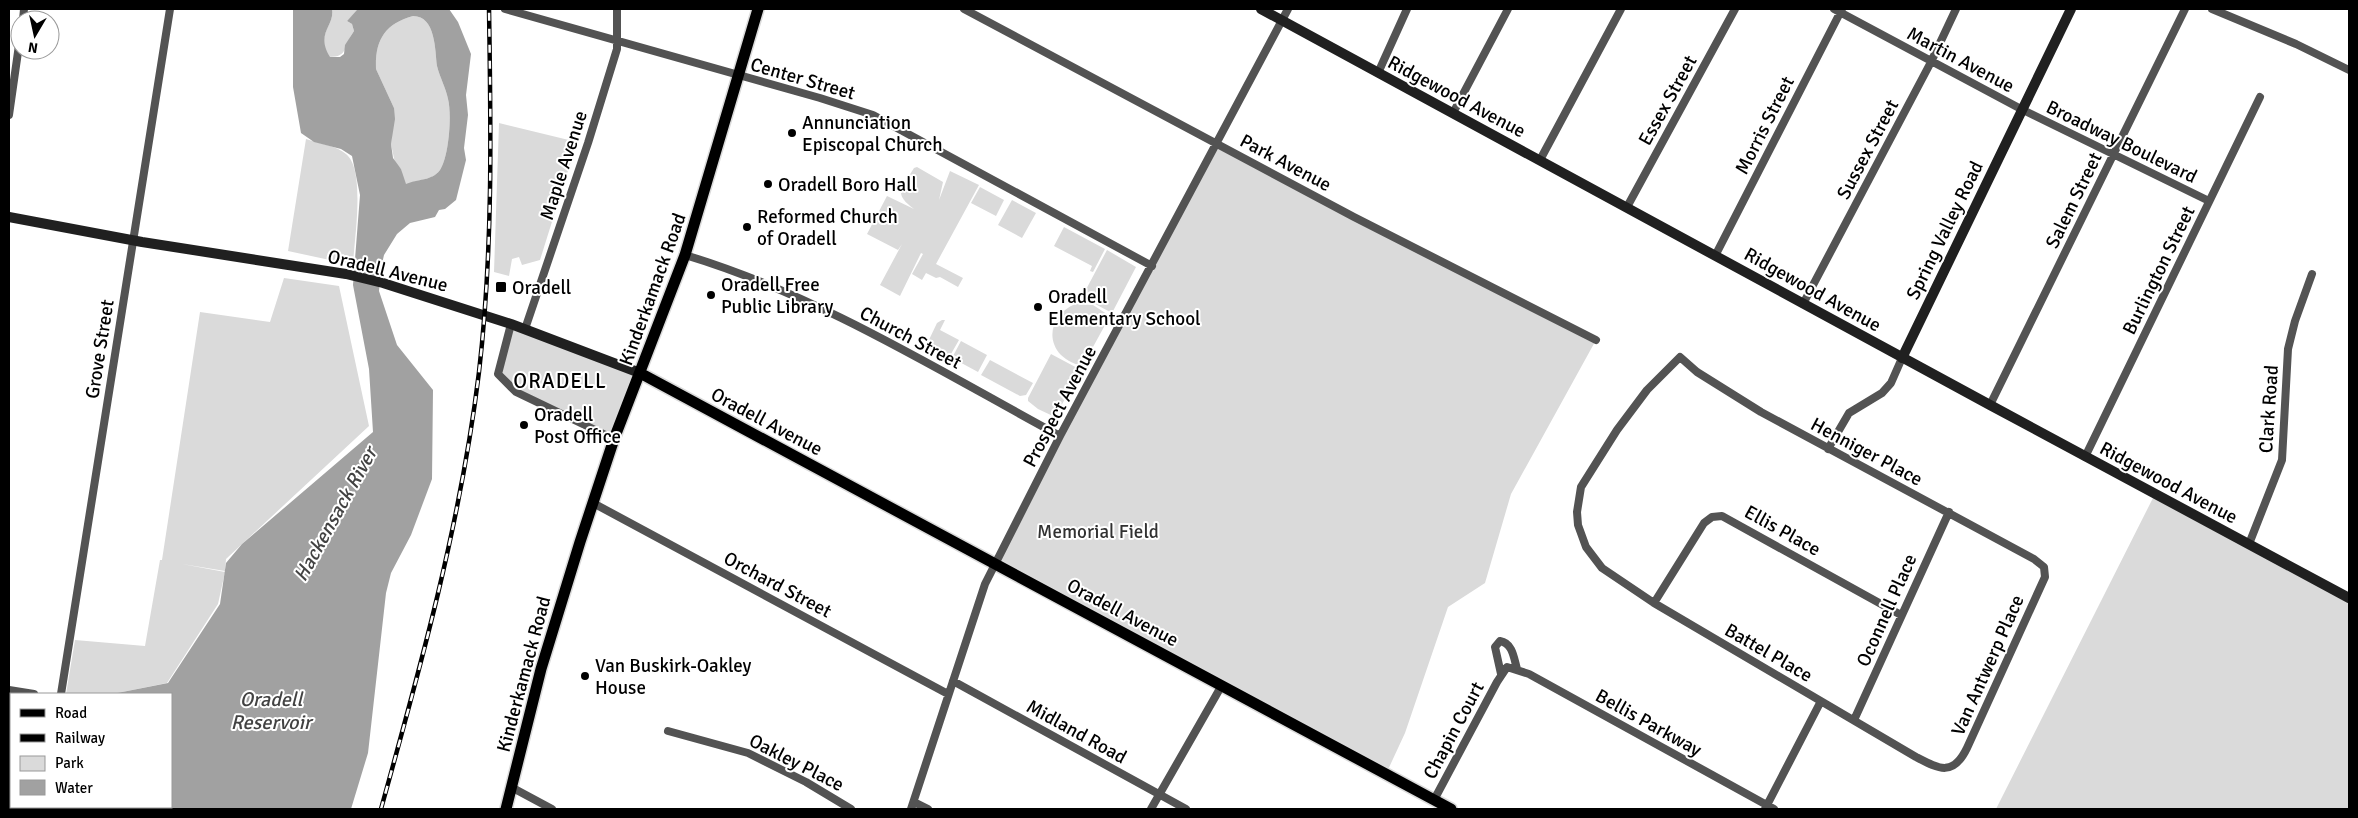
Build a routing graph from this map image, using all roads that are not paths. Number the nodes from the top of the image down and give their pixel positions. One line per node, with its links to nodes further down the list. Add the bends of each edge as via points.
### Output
1 (170, 9): 34 (street, Grove Street)
2 (505, 9): 18 (street, Center Street)
3 (617, 9): 18 (street, Maple Avenue)
4 (758, 9): 23 (main road, Kinderkamack Road)
5 (964, 9): 28 (street, Park Avenue)
6 (1261, 9): 17 (street, Ridgewood Avenue)
7 (1288, 9): 17 (street, Prospect Avenue)
8 (1408, 9): 22 (street)
9 (1508, 9): 26 (street)
10 (1621, 9): 30 (street)
11 (1735, 9): 32 (street, Essex Street)
12 (1956, 9): 20 (street, Sussex Street)
13 (2071, 9): 25 (street, Spring Valley Road)
14 (2185, 9): 29 (street, Salem Street)
15 (2212, 9): 21 (street)
16 (1838, 10): 20 (street, Martin Avenue); 36 (street, Morris Street)
17 (1282, 20): 22 (street, Ridgewood Avenue); 28 (street, Prospect Avenue)
18 (617, 41): 23 (street, Center Street); 41 (street, Maple Avenue, via 588,143)
19 (17, 60): 27 (street)
20 (1931, 62): 25 (street, Martin Avenue); 39 (street, Sussex Street)
21 (2349, 70)
22 (1378, 73): 26 (street, Ridgewood Avenue)
23 (738, 76): 35 (main road, Kinderkamack Road); 37 (street, Center Street, via 873,115)
24 (2260, 97): 31 (street, Burlington Street)
25 (2021, 109): 29 (street, Broadway Boulevard); 44 (street, Spring Valley Road)
26 (1453, 113): 30 (street, Ridgewood Avenue)
27 (9, 115)
28 (1216, 144): 37 (street, Prospect Avenue); 42 (street, Park Avenue)
29 (2114, 155): 31 (street, Broadway Boulevard); 46 (street, Salem Street)
30 (1540, 160): 32 (street, Ridgewood Avenue)
31 (2209, 201): 50 (street, Burlington Street)
32 (1627, 207): 36 (street, Ridgewood Avenue)
33 (9, 217): 34 (street, Oradell Avenue)
34 (133, 240): 40 (street, Oradell Avenue, via 346,274); 66 (street, Grove Street)
35 (685, 255): 45 (main road, Kinderkamack Road); 47 (street, Church Street, via 731,269 804,299)
36 (1715, 256): 39 (street, Ridgewood Avenue)
37 (1152, 266): 47 (street, Prospect Avenue)
38 (2312, 274): 53 (street, Clark Road, via 2288,349 2282,460)
39 (1803, 304): 44 (street, Ridgewood Avenue)
40 (511, 324): 41 (street, Oradell Avenue); 48 (street, via 498,374 516,392)
41 (525, 329): 45 (street, Oradell Avenue)
42 (1596, 340)
43 (1680, 357): 49 (street, Henniger Place, via 1737,397); 57 (street, Battel Place, via 1647,390 1617,430 1582,487 1577,512 1578,525 1593,558 1608,574)
44 (1902, 358): 46 (street, Ridgewood Avenue); 49 (street, Spring Valley Road, via 1891,383 1872,401 1849,413)
45 (640, 373): 48 (main road, Kinderkamack Road); 54 (main road, Oradell Avenue)
46 (1990, 405): 50 (street, Ridgewood Avenue)
47 (1060, 436): 54 (street, Prospect Avenue)
48 (614, 439): 51 (main road, Kinderkamack Road)
49 (1828, 449): 52 (street, Henniger Place)
50 (2085, 457): 53 (street, Ridgewood Avenue)
51 (592, 503): 67 (street, Orchard Street); 72 (main road, Kinderkamack Road, via 544,660)
52 (1948, 512): 55 (street, Henniger Place); 58 (street, Oconnell Place)
53 (2249, 544): 56 (street, Ridgewood Avenue)
54 (995, 564): 62 (street, Prospect Avenue, via 985,584); 63 (main road, Oradell Avenue)
55 (2044, 567): 71 (street, Van Antwerp Place, via 2045,577 1962,759)
56 (2349, 598)
57 (1654, 603): 58 (street, Ellis Place, via 1704,523 1712,516 1722,516); 68 (street, Battel Place)
58 (1901, 615): 69 (street, Oconnell Place)
59 (1507, 667): 60 (street, Bellis Parkway); 61 (street, Chapin Court)
60 (1517, 669): 61 (street, Chapin Court, via 1511,648 1500,642 1495,647); 76 (street, Bellis Parkway)
61 (1501, 674): 74 (street, Chapin Court)
62 (953, 680): 67 (street, Prospect Avenue); 73 (street, Midland Road)
63 (1222, 685): 73 (street); 74 (main road, Oradell Avenue)
64 (9, 690): 65 (street)
65 (28, 693)
66 (61, 693)
67 (948, 694): 75 (street, Prospect Avenue)
68 (1821, 701): 69 (street, Battel Place); 76 (street)
69 (1854, 720): 71 (street, Battel Place, via 1935,766)
70 (668, 731): 79 (street, Oakley Place, via 748,753)
71 (1948, 768)
72 (511, 786): 77 (main road, Kinderkamack Road); 78 (street)
73 (1159, 795): 81 (street); 82 (street, Midland Road)
74 (1434, 800): 83 (main road, Oradell Avenue)
75 (913, 806): 80 (street)
76 (1769, 808)
77 (506, 809)
78 (552, 809)
79 (851, 809)
80 (928, 809)
81 (1151, 809)
82 (1186, 809)
83 (1451, 809)

